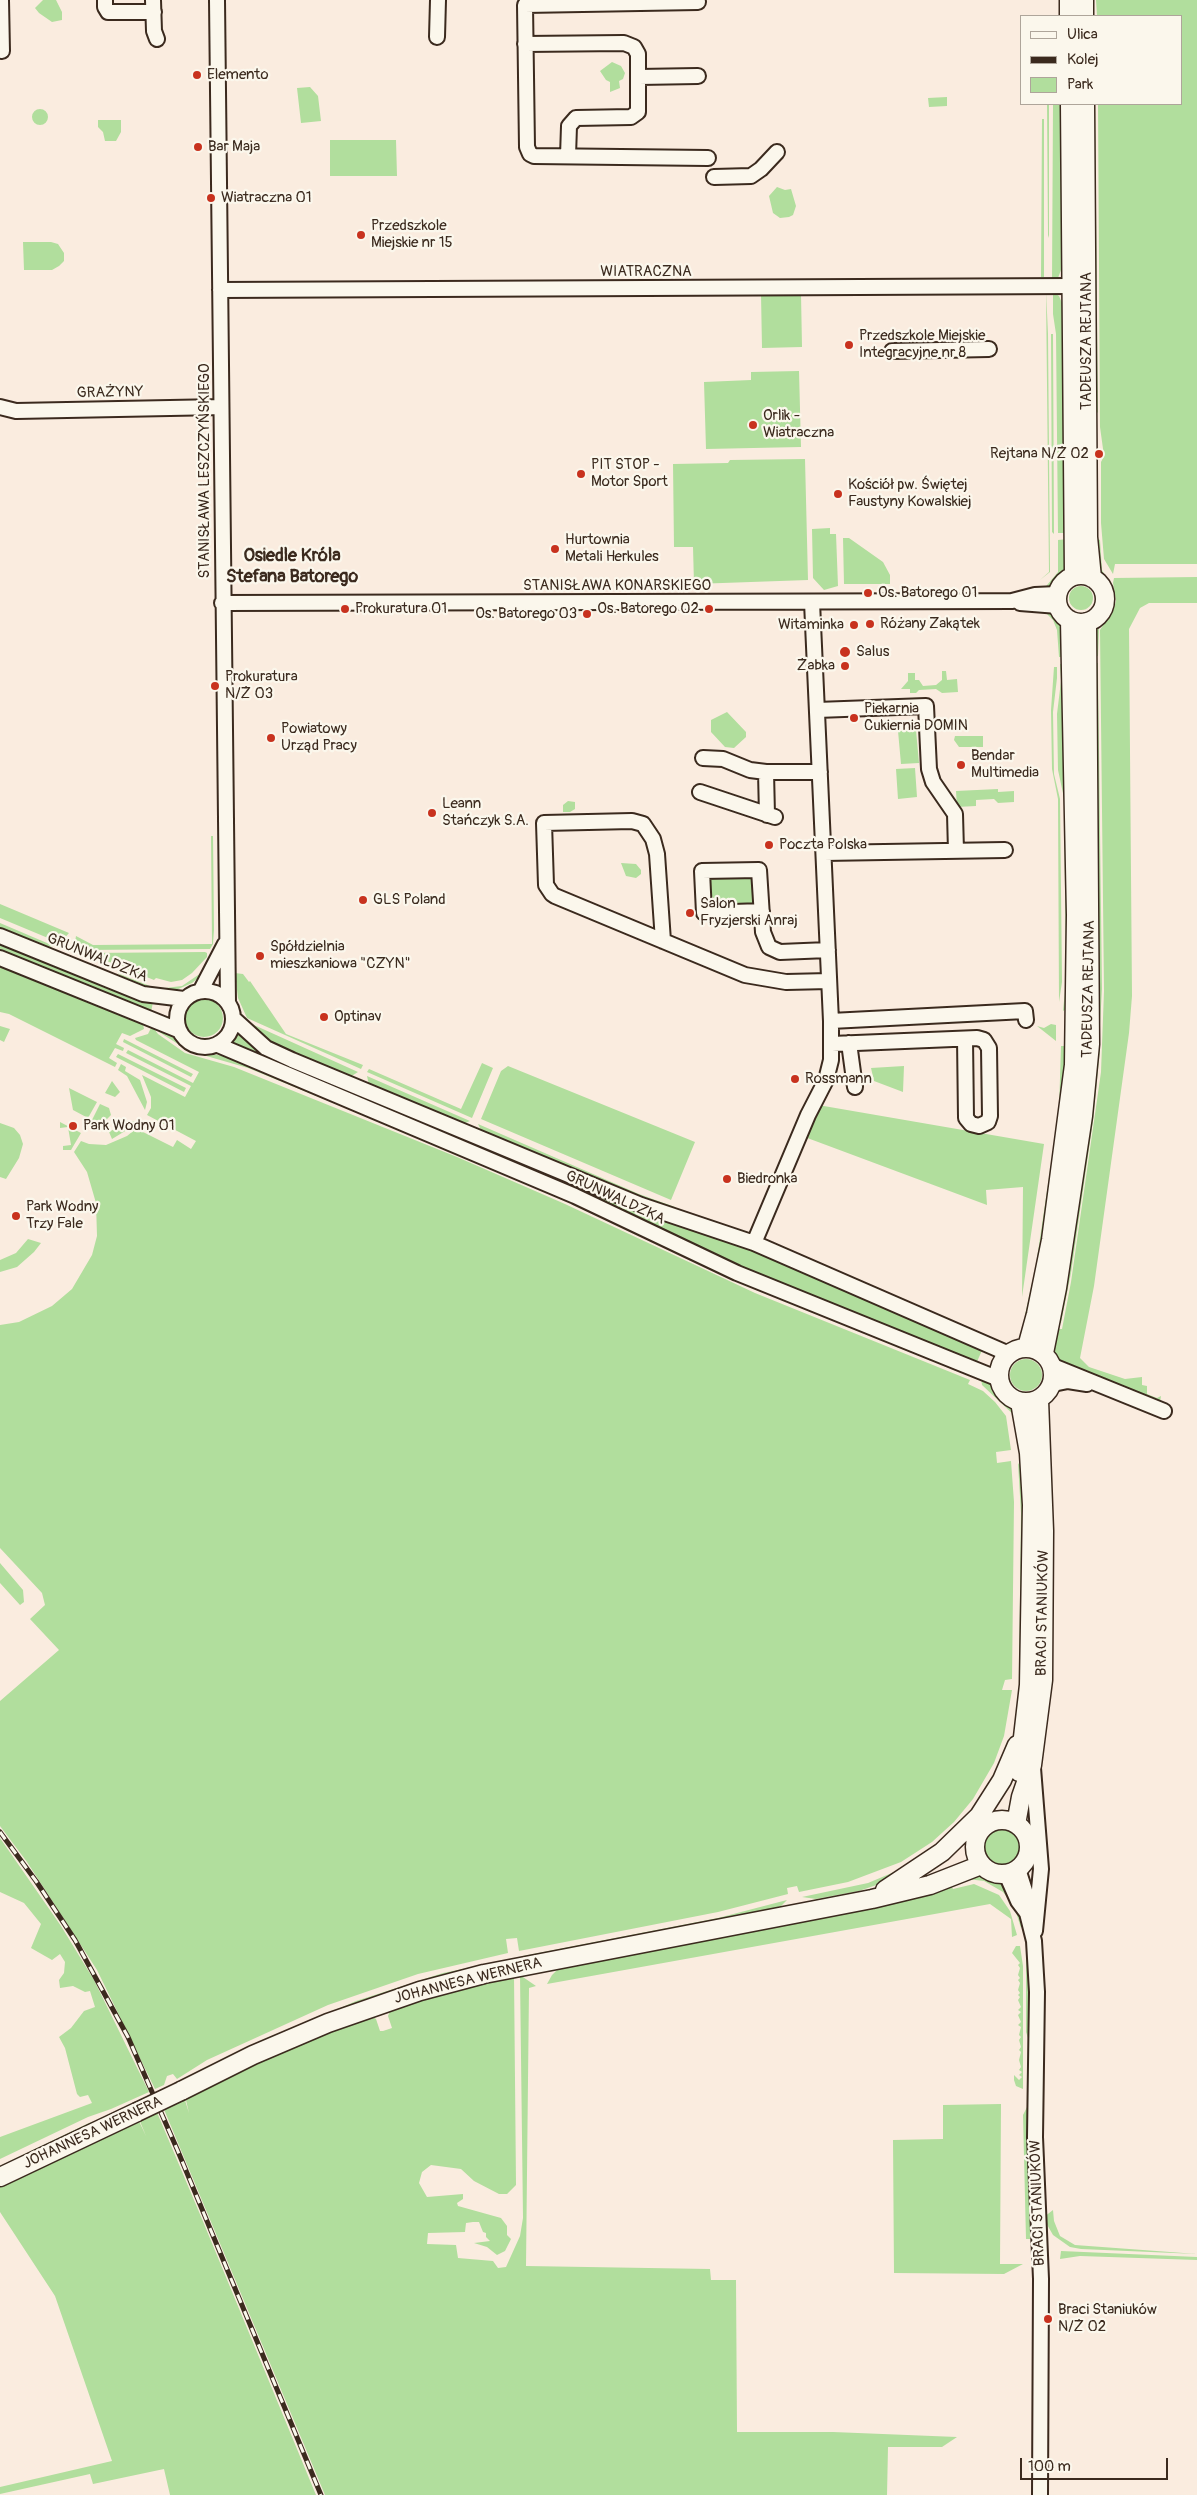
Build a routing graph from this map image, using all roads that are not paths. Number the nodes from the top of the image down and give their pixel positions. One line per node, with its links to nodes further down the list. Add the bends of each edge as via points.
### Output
1 (1, 0): 15 (street)
2 (105, 0): 9 (street, via 108,12)
3 (218, 0): 25 (street, STANISŁAWA LESZCZYŃSKIEGO)
4 (438, 0): 12 (street)
5 (1069, 0): 10 (main road)
6 (1084, 0): 11 (main road)
7 (698, 2): 8 (street)
8 (519, 3): 14 (street)
9 (154, 6): 13 (street)
10 (1069, 15)
11 (1084, 15)
12 (436, 37)
13 (157, 39)
14 (525, 44): 17 (street, via 627,44 638,54); 21 (street, via 527,149 534,156)
15 (2, 51)
16 (698, 76): 17 (street)
17 (639, 77): 21 (street, via 636,115 576,118 569,126)
18 (1070, 105): 24 (main road, TADEUSZA REJTANA)
19 (1085, 105): 31 (main road, TADEUSZA REJTANA, via 1088,537)
20 (776, 152): 23 (street, via 751,176)
21 (568, 156): 22 (street)
22 (708, 158)
23 (714, 177)
24 (1072, 286): 25 (street, WIATRACZNA); 30 (main road, TADEUSZA REJTANA)
25 (220, 290): 29 (street, STANISŁAWA LESZCZYŃSKIEGO)
26 (989, 349): 27 (street)
27 (892, 351)
28 (0, 407): 29 (street, GRAŻYNY, via 16,410)
29 (220, 407): 34 (street, STANISŁAWA LESZCZYŃSKIEGO)
30 (1074, 576): 31 (main road); 32 (main road, via 1066,580)
31 (1092, 578): 35 (main road, via 1103,592 1102,610 1096,618)
32 (1058, 600): 33 (street, STANISŁAWA KONARSKIEGO); 35 (main road)
33 (812, 602): 34 (street, STANISŁAWA KONARSKIEGO); 36 (street)
34 (222, 603): 46 (street, STANISŁAWA LESZCZYŃSKIEGO)
35 (1078, 621): 64 (main road, TADEUSZA REJTANA, via 1074,1065 1051,1240); 66 (main road, TADEUSZA REJTANA, via 1090,1044 1083,1116)
36 (817, 710): 39 (street); 42 (street, via 926,706 929,769 933,782 955,814)
37 (704, 758): 38 (street, via 723,759 750,770)
38 (766, 772): 39 (street); 40 (street, via 771,816)
39 (820, 772): 43 (street)
40 (700, 792)
41 (1005, 850): 42 (street)
42 (956, 851): 43 (street)
43 (824, 854): 48 (street)
44 (762, 911): 44 (street, via 759,870 702,871 704,913); 48 (street, via 764,937 773,950)
45 (0, 936): 52 (street, GRUNWALDZKA, via 143,994)
46 (226, 941): 51 (street, STANISŁAWA LESZCZYŃSKIEGO); 53 (street, STANISŁAWA LESZCZYŃSKIEGO)
47 (663, 941): 47 (street, via 550,892 545,881 544,822 632,821 643,824 658,854); 50 (street, via 757,978 786,982)
48 (828, 950): 50 (street)
49 (0, 958): 57 (street)
50 (829, 981): 56 (street)
51 (201, 990): 52 (street); 53 (street, via 220,995)
52 (184, 999): 57 (street, via 177,1014)
53 (228, 1001): 54 (street)
54 (234, 1019): 60 (street, via 232,1029); 63 (street, GRUNWALDZKA, via 266,1048 292,1060 641,1205)
55 (1026, 1020): 56 (street, via 1025,1011)
56 (831, 1025): 61 (street)
57 (178, 1030): 60 (street, via 195,1046 206,1048)
58 (965, 1039): 58 (street, via 984,1040 990,1048 990,1116 988,1122 979,1126 966,1118); 59 (street)
59 (849, 1043): 61 (street); 62 (street)
60 (218, 1044): 67 (street, GRUNWALDZKA, via 575,1196 737,1273)
61 (832, 1044): 63 (street, via 826,1080)
62 (855, 1087)
63 (754, 1242): 65 (street, GRUNWALDZKA)
64 (1026, 1347): 65 (main road); 66 (main road)
65 (1009, 1354): 67 (main road, via 1002,1361)
66 (1048, 1359): 68 (main road); 69 (street)
67 (999, 1380): 71 (main road, via 1006,1394)
68 (1053, 1384): 69 (street, via 1068,1381); 70 (main road)
69 (1111, 1388): 72 (street)
70 (1039, 1400): 71 (main road); 74 (main road, BRACI STANIUKÓW, via 1044,1522 1043,1680)
71 (1020, 1402): 73 (main road, BRACI STANIUKÓW, via 1029,1453 1032,1505 1029,1684)
72 (1164, 1411)
73 (1023, 1735): 75 (main road, BRACI STANIUKÓW); 78 (main road, via 1002,1780 979,1816 929,1862)
74 (1032, 1765): 75 (main road, BRACI STANIUKÓW); 79 (street, via 1040,1869)
75 (1011, 1822): 76 (main road, via 997,1820 983,1828 975,1842); 77 (main road, via 1028,1837 1030,1846 1029,1855)
76 (978, 1858): 77 (main road, via 992,1873); 78 (main road, JOHANNESA WERNERA, via 930,1884)
77 (1012, 1872): 79 (street, BRACI STANIUKÓW, via 1018,1901 1027,1912)
78 (872, 1899): 80 (main road, JOHANNESA WERNERA, bridge, via 420,1990 328,2023 253,2055)
79 (1034, 1941): 81 (street, BRACI STANIUKÓW, via 1037,1992 1035,2137 1041,2278)
80 (0, 2177)
81 (1040, 2495)

